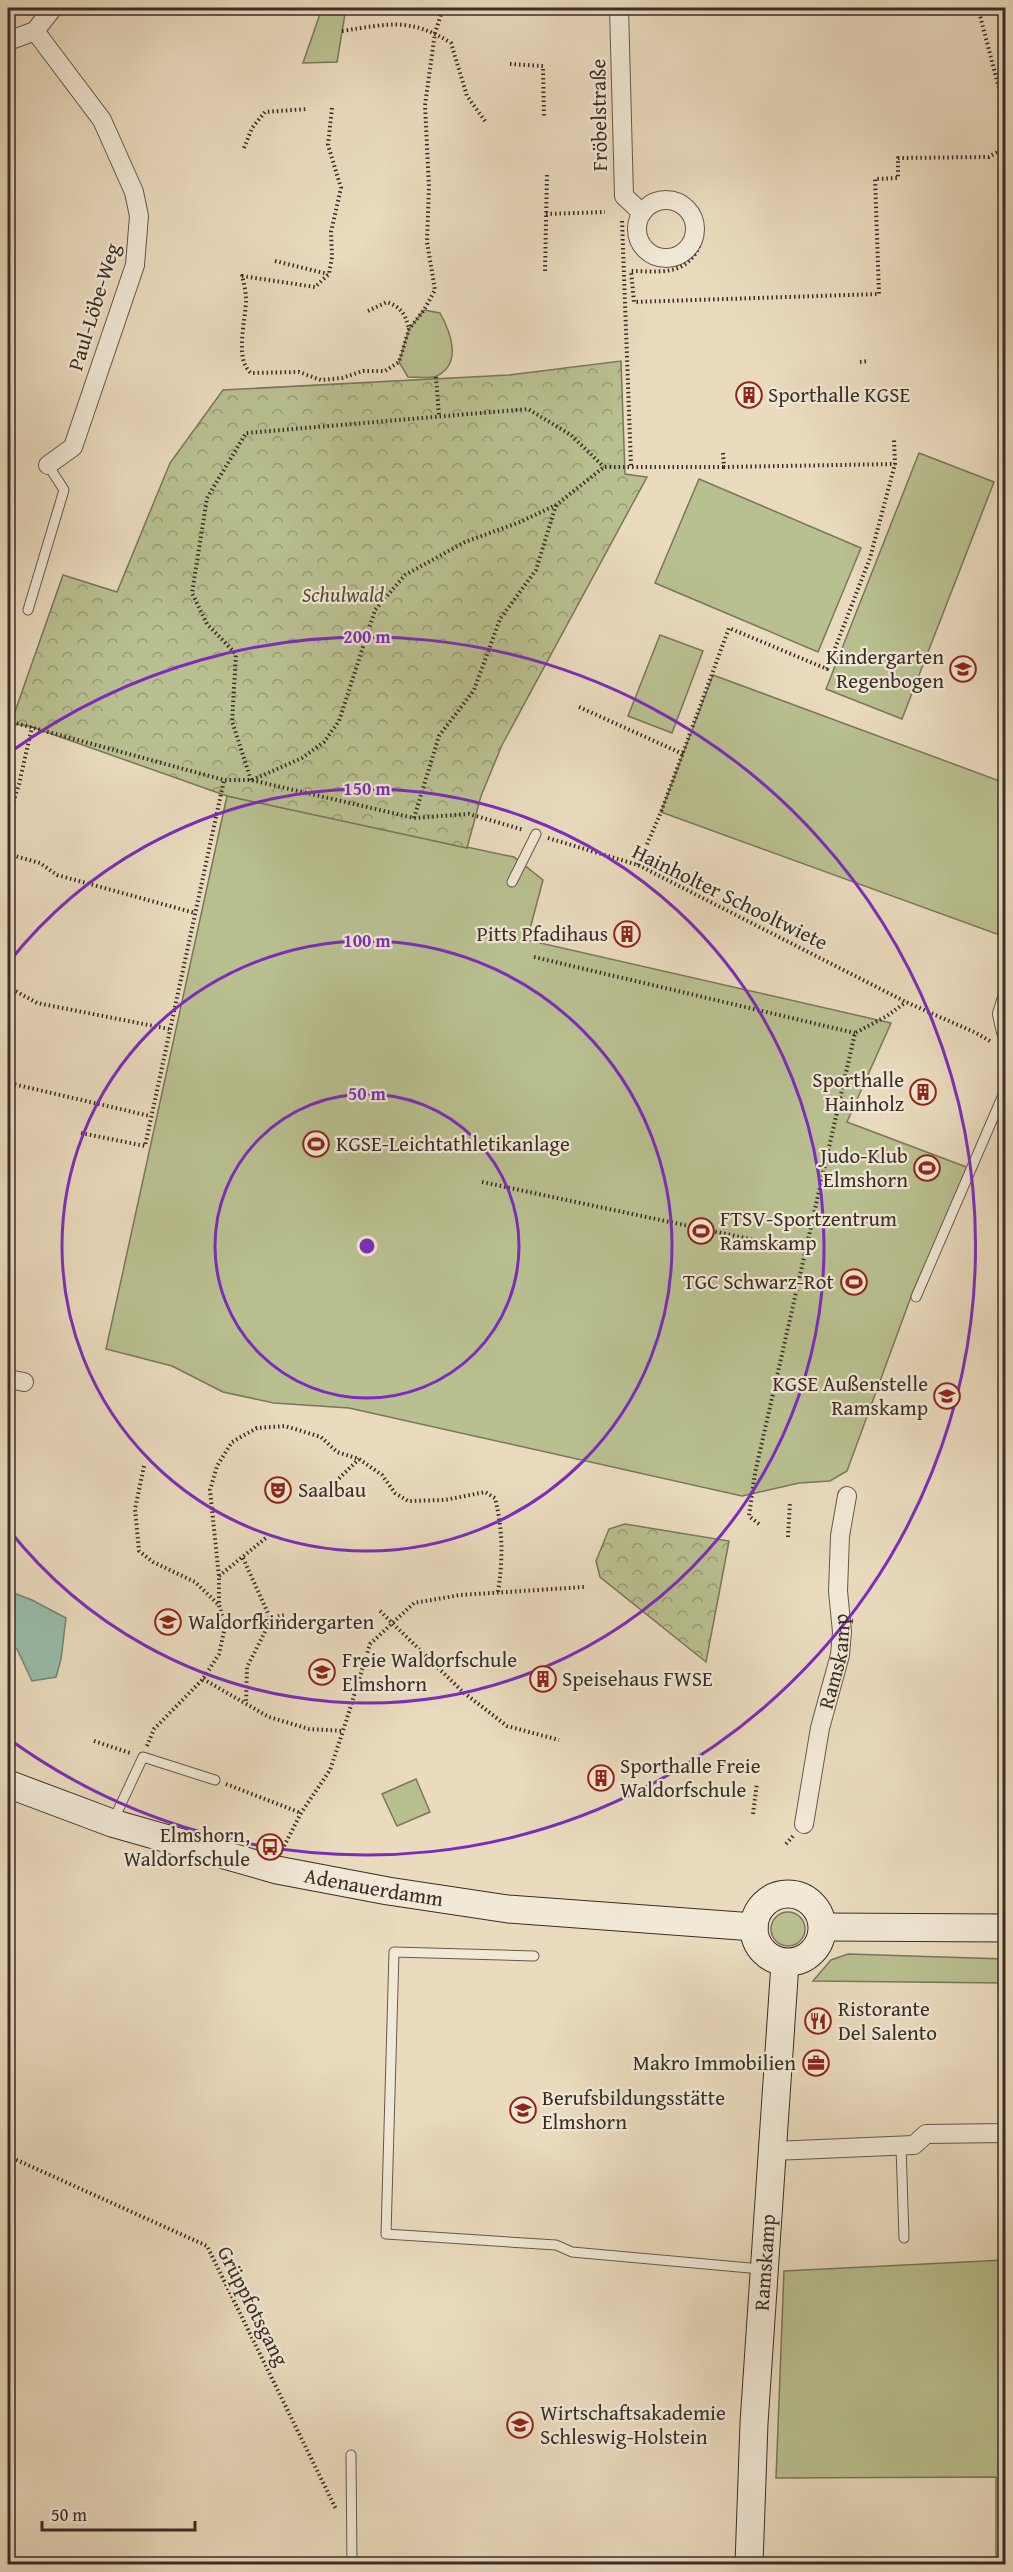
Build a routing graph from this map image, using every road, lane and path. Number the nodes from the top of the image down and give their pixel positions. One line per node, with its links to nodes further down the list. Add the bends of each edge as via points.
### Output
1 (53, 8): 5 (street)
2 (443, 8): 7 (path)
3 (619, 8): 18 (street, Fröbelstraße)
4 (978, 8): 12 (path)
5 (35, 31): 8 (street); 34 (street, Paul-Löbe-Weg, via 102,120 134,192 139,216 135,265 73,447)
6 (342, 31): 7 (path, via 410,24)
7 (435, 33): 14 (path, via 451,44 467,96); 26 (path, via 425,105 427,242 435,290)
8 (8, 41)
9 (510, 64): 13 (path, via 543,66)
10 (332, 108): 24 (path, via 328,145 341,188 331,232)
11 (307, 109): 16 (path, via 265,112 252,128)
12 (1005, 116)
13 (544, 118)
14 (485, 121)
15 (1005, 147): 19 (path, via 989,157 898,158 898,178 875,179 879,294 634,302 631,271 682,266 693,258 702,233 700,219 681,199 667,196)
16 (244, 148)
17 (547, 173): 21 (path)
18 (624, 196): 19 (street, Fröbelstraße); 35 (path, via 622,240)
19 (645, 205)
20 (605, 212): 21 (path)
21 (546, 214): 23 (path)
22 (275, 261): 24 (path)
23 (545, 271)
24 (329, 274): 26 (path, via 315,287 243,276 245,369 251,373 299,372 321,380 363,371 385,371 399,362)
25 (368, 311): 26 (path, via 387,302 396,305)
26 (409, 329)
27 (860, 362): 28 (path)
28 (869, 362)
29 (436, 377): 30 (path)
30 (439, 417): 36 (path, via 528,409 571,435); 45 (path, via 246,433 207,498 192,593 207,624 236,654 232,722)
31 (894, 439): 33 (path)
32 (723, 453): 37 (path)
33 (895, 464): 37 (path); 43 (path, via 870,558 827,669 729,628)
34 (48, 465): 39 (lane, via 64,490)
35 (631, 466): 36 (path); 37 (path)
36 (604, 467): 38 (path)
37 (724, 467)
38 (556, 505): 45 (path, via 465,542 405,575 375,610 339,721 324,742 302,758); 46 (path, via 536,570 500,619 474,690 439,736)
39 (28, 610)
40 (579, 706): 43 (path)
41 (8, 721): 42 (path, Hainholter Schooltwiete)
42 (32, 727): 44 (path, Hainholter Schooltwiete); 47 (path)
43 (683, 754): 50 (path)
44 (224, 780): 45 (path, Hainholter Schooltwiete); 52 (path)
45 (251, 780): 46 (path, Hainholter Schooltwiete)
46 (414, 818): 48 (path, Hainholter Schooltwiete, via 469,814)
47 (8, 819)
48 (536, 834): 50 (path, Hainholter Schooltwiete); 51 (lane)
49 (8, 854): 52 (path, via 40,863 57,875)
50 (638, 865): 56 (path, Hainholter Schooltwiete)
51 (512, 882)
52 (195, 913): 57 (path)
53 (534, 957): 58 (path)
54 (8, 987): 57 (path, via 38,1003)
55 (1005, 1001): 59 (street)
56 (906, 1002): 58 (path); 59 (path, Hainholter Schooltwiete, via 974,1032)
57 (169, 1029): 62 (path)
58 (855, 1033): 65 (path)
59 (1002, 1039)
60 (8, 1078): 62 (path, via 13,1084)
61 (1005, 1088): 66 (lane)
62 (150, 1116): 63 (path, via 145,1146)
63 (81, 1133)
64 (482, 1182): 65 (path)
65 (806, 1251): 72 (path, via 755,1473 749,1516)
66 (916, 1297)
67 (359, 1459): 69 (path); 76 (path, via 337,1452 321,1437 285,1426 257,1428 232,1442 217,1466 210,1490); 78 (path, via 408,1501 445,1500 484,1492 495,1498 503,1554)
68 (144, 1466): 79 (path, via 135,1509 139,1551 195,1582)
69 (326, 1491)
70 (847, 1496): 97 (street, Ramskamp, via 840,1536 840,1655 820,1728)
71 (790, 1502): 74 (path)
72 (759, 1524)
73 (267, 1537): 75 (path)
74 (788, 1537)
75 (243, 1558): 76 (path); 82 (path)
76 (219, 1577): 79 (path)
77 (584, 1587): 78 (path)
78 (498, 1592): 83 (path, via 414,1603)
79 (219, 1605): 84 (path)
80 (380, 1611): 83 (path)
81 (285, 1615): 82 (path)
82 (271, 1620): 84 (path); 86 (path, via 247,1667)
83 (391, 1623): 87 (path, via 370,1644); 88 (path, via 463,1692 507,1726)
84 (225, 1627): 85 (path, via 219,1654)
85 (202, 1679): 86 (path); 90 (path, via 154,1729)
86 (246, 1703): 87 (path, via 269,1717 309,1730)
87 (342, 1731): 94 (path, via 330,1770)
88 (559, 1740)
89 (94, 1741): 90 (path)
90 (143, 1757): 91 (lane); 96 (lane)
91 (215, 1780): 94 (path)
92 (757, 1783): 95 (path)
93 (8, 1784): 96 (street, Adenauerdamm)
94 (301, 1813): 98 (path, via 284,1843)
95 (753, 1814)
96 (112, 1823): 98 (street, Adenauerdamm)
97 (804, 1824)
98 (277, 1870): 99 (street, Adenauerdamm, via 388,1892 508,1909)
99 (753, 1927): 100 (street, via 762,1906 780,1895 791,1894 813,1904); 103 (street, via 754,1937 766,1955)
100 (823, 1927): 101 (street); 103 (street, via 816,1949 797,1962)
101 (1005, 1928)
102 (534, 1956): 109 (lane, via 394,1952 386,2234 556,2245 572,2252)
103 (785, 1963): 106 (street, Ramskamp)
104 (1005, 2133): 105 (street, via 926,2134 914,2145)
105 (901, 2146): 106 (street); 108 (lane)
106 (773, 2151): 109 (street, Ramskamp)
107 (8, 2156): 111 (path, Grüppfotsgang, via 207,2246)
108 (904, 2238)
109 (764, 2269): 113 (street, Ramskamp)
110 (351, 2455): 111 (lane)
111 (351, 2543): 112 (lane)
112 (352, 2565)
113 (749, 2565)

